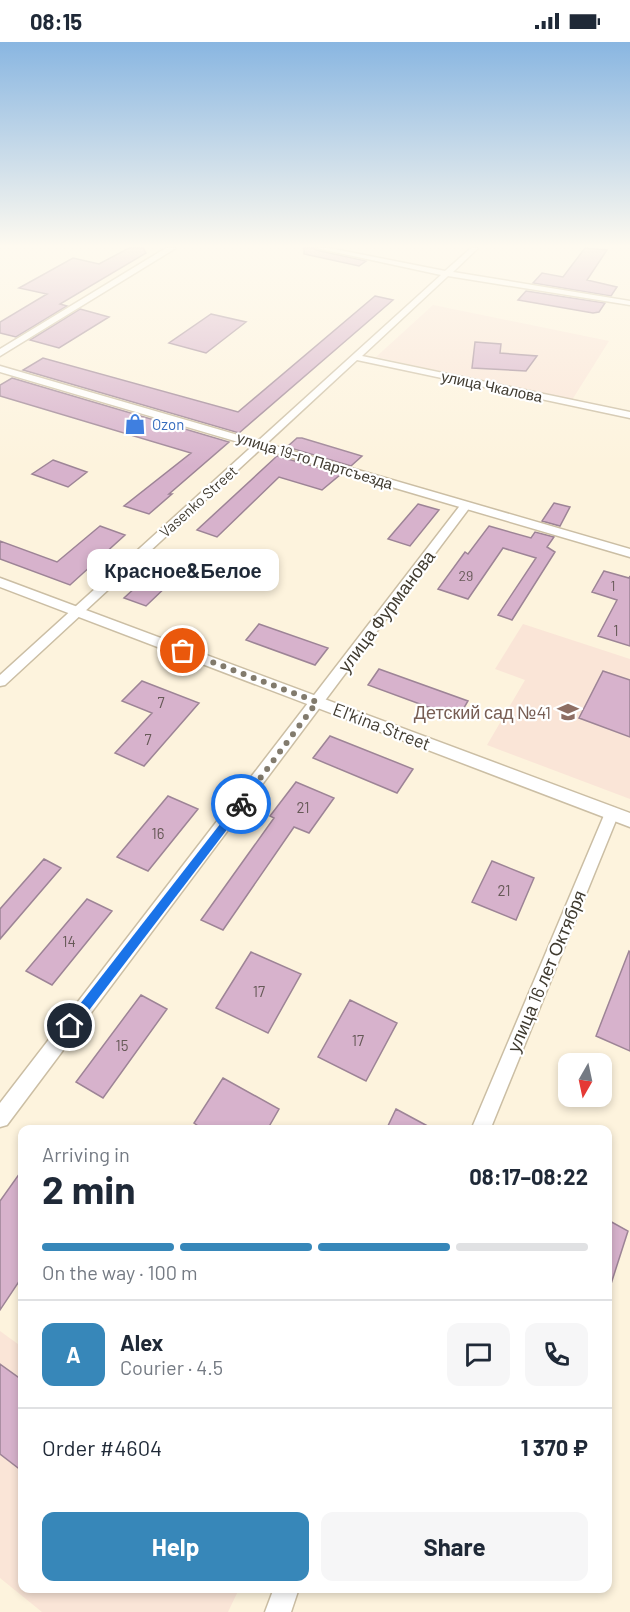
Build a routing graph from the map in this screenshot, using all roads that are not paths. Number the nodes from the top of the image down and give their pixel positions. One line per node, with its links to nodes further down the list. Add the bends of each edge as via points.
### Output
1 (52, 321): 3 (street)
2 (394, 321): 4 (street, Vasenko Street)
3 (0, 353)
4 (354, 357): 6 (street, улица Чкалова); 7 (street, Vasenko Street)
5 (0, 369): 7 (street, улица 19-го Партсъезда)
6 (630, 415)
7 (260, 444): 8 (street, улица 19-го Партсъезда); 11 (street, Vasenko Street)
8 (466, 505): 9 (street, улица 19-го Партсъезда); 13 (street, улица Фурманова)
9 (630, 553)
10 (0, 582): 11 (street, El'kina Street)
11 (78, 611): 12 (street, Vasenko Street); 13 (street, El'kina Street)
12 (0, 682)
13 (317, 702): 14 (street, El'kina Street); 16 (street, улица Фурманова)
14 (612, 813): 15 (street, El'kina Street); 17 (street, улица 16 лет Октября)
15 (630, 820)
16 (0, 1118)
17 (482, 1125)
18 (285, 1593): 19 (street)
19 (278, 1612)

